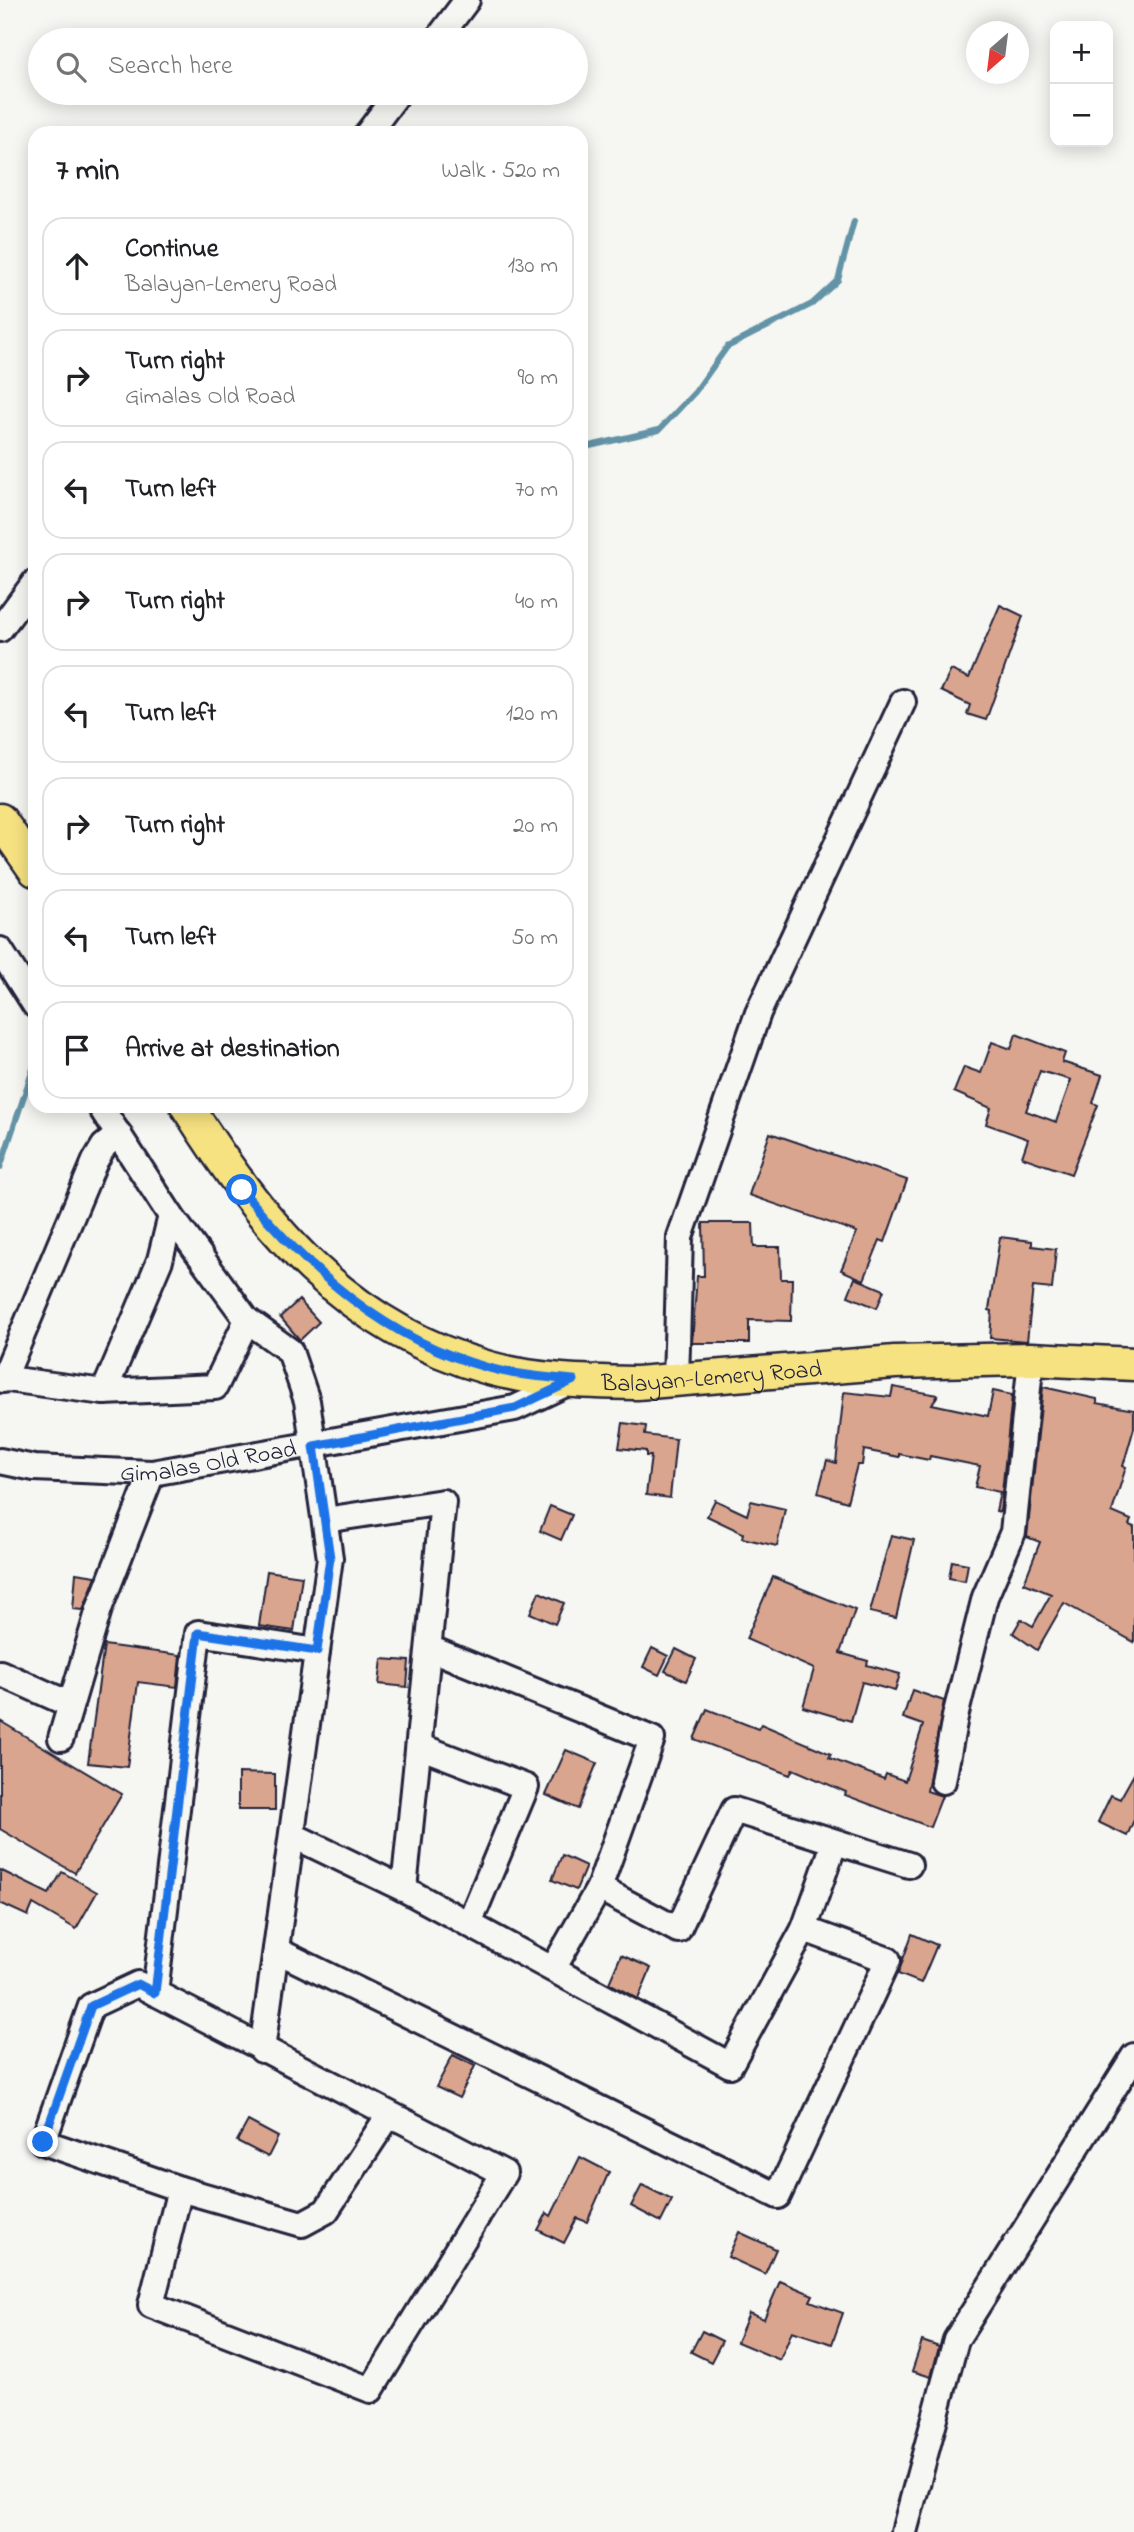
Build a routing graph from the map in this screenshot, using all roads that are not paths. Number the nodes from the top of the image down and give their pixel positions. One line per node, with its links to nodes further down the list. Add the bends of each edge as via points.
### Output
1 (467, 0): 2 (street)
2 (447, 28)
3 (389, 105): 4 (street)
4 (374, 126)
5 (28, 591): 6 (street)
6 (0, 629)
7 (903, 702): 23 (street, via 758,1013 680,1237)
8 (0, 820): 9 (main road)
9 (28, 860)
10 (4, 969): 11 (street)
11 (28, 997)
12 (105, 1113): 14 (street)
13 (192, 1113): 22 (main road, Balayan-Lemery Road, via 242,1190 280,1236 311,1268 367,1311 423,1342 489,1368)
14 (119, 1134): 15 (street); 21 (street, via 95,1161)
15 (172, 1216): 16 (street); 17 (street)
16 (160, 1261): 17 (street, via 181,1260); 24 (street)
17 (217, 1278): 18 (street)
18 (247, 1320): 24 (street, via 215,1387); 25 (street, via 289,1351 307,1401)
19 (1031, 1359): 20 (main road, Balayan-Lemery Road); 23 (main road, Balayan-Lemery Road, via 895,1362); 35 (street, via 1013,1532 985,1597)
20 (1134, 1364)
21 (2, 1379): 24 (street)
22 (574, 1380): 23 (main road, Balayan-Lemery Road); 25 (street, Gimalas Old Road, via 515,1408)
23 (676, 1381)
24 (104, 1392)
25 (314, 1446): 27 (street, Gimalas Old Road); 28 (street)
26 (0, 1461): 27 (street, Gimalas Old Road, via 34,1468)
27 (152, 1473): 32 (street, via 99,1609)
28 (325, 1520): 29 (street, via 443,1502); 30 (street, via 330,1558)
29 (429, 1648): 34 (street); 39 (street, via 652,1739)
30 (317, 1651): 36 (street); 45 (street, via 198,1633)
31 (0, 1673): 32 (street)
32 (69, 1704): 33 (street)
33 (61, 1738)
34 (419, 1746): 40 (street); 41 (street, via 526,1787)
35 (943, 1781)
36 (292, 1835): 40 (street); 43 (street)
37 (834, 1844): 38 (street); 39 (street, via 734,1810 678,1930); 42 (street)
38 (909, 1865)
39 (599, 1888): 44 (street)
40 (404, 1889): 41 (street)
41 (469, 1924): 44 (street)
42 (804, 1929): 43 (street, via 888,1960 778,2196); 44 (street, via 730,2065)
43 (276, 1950): 46 (street)
44 (553, 1969)
45 (155, 1993): 46 (street); 49 (street, via 138,1984 91,2006 43,2142)
46 (262, 2050): 48 (street)
47 (1134, 2056): 50 (street, via 956,2340)
48 (389, 2115): 49 (street, via 326,2211 302,2224); 49 (street, via 504,2174 371,2390 151,2305)
49 (180, 2189)
50 (904, 2532)

